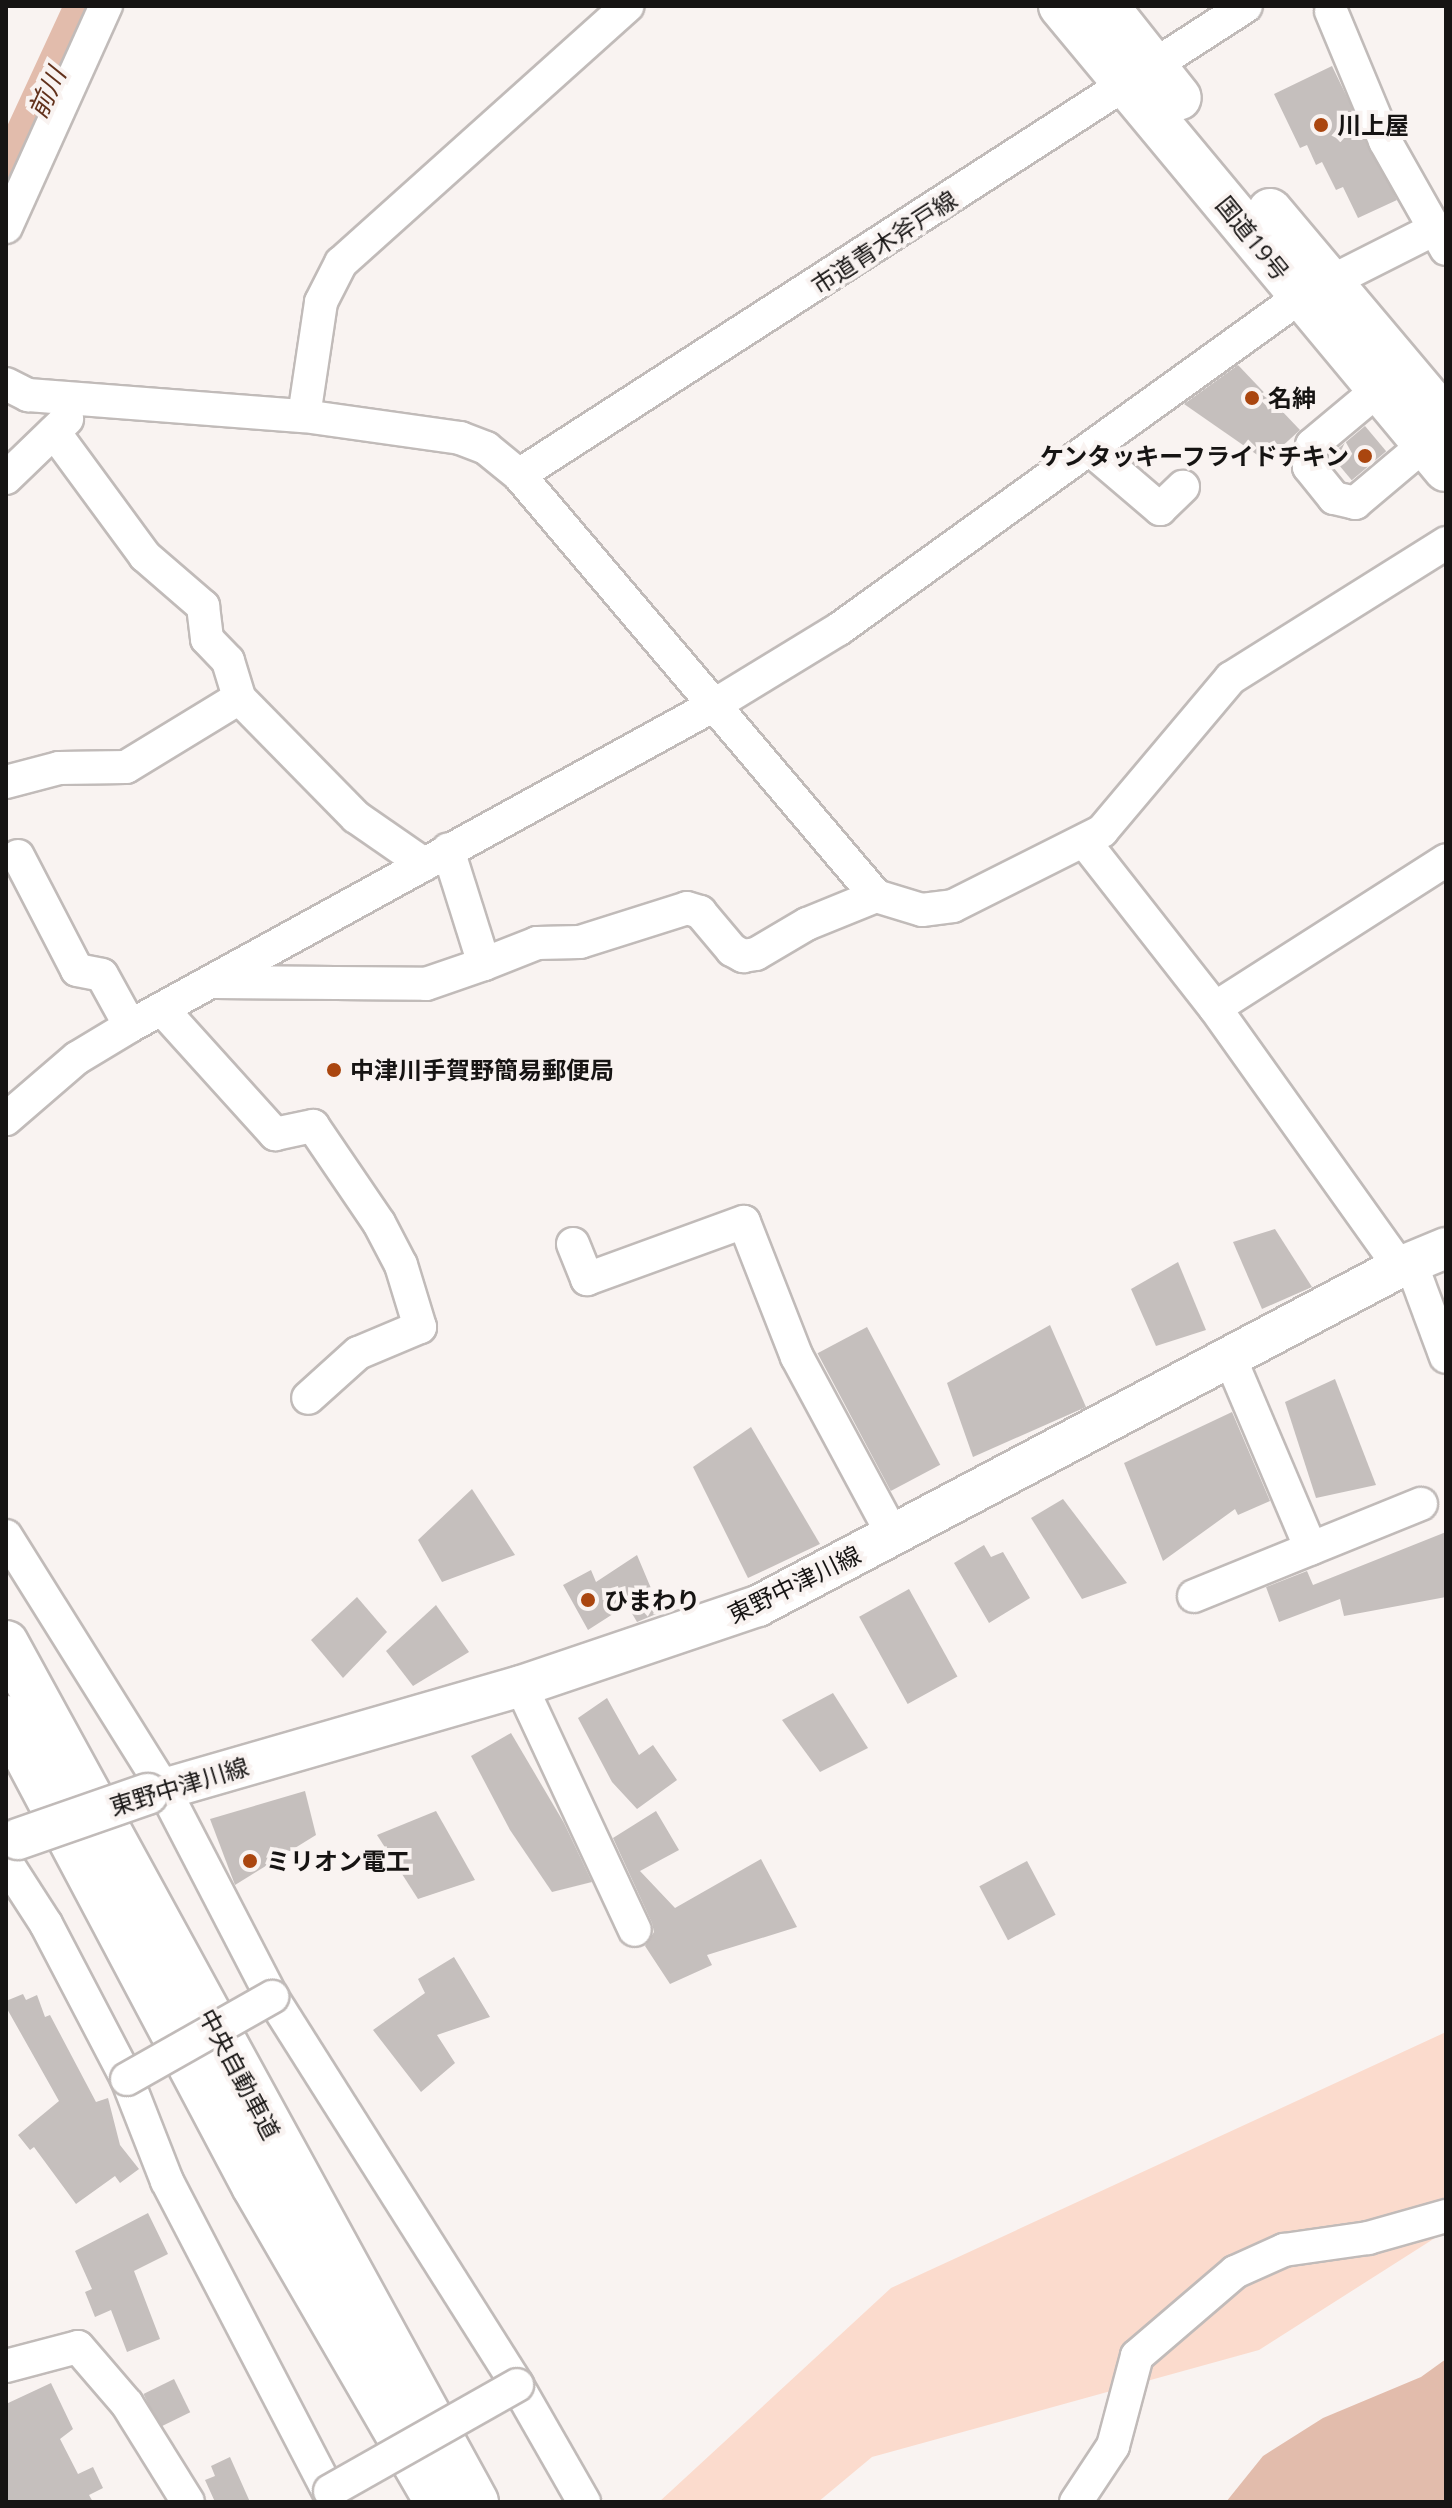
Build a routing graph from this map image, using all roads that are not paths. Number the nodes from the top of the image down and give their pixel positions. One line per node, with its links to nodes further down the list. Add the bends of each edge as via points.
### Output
1 (106, 6): 8 (street)
2 (627, 6): 14 (street, via 341,263 321,302)
3 (1061, 6): 7 (highway, 国道19号)
4 (1106, 6): 7 (highway, 国道19号)
5 (1246, 6): 7 (street, 市道青木斧戸線)
6 (1331, 11): 9 (street, via 1385,141)
7 (1142, 76): 10 (highway, 国道19号); 18 (street, 市道青木斧戸線)
8 (6, 227)
9 (1441, 238): 10 (street)
10 (1314, 290): 12 (highway, 国道19号); 16 (highway, 国道19号); 17 (street)
11 (6, 384): 13 (street, via 28,395)
12 (1379, 389): 16 (highway, 国道19号); 16 (street, via 1312,445 1309,467 1334,498 1355,503)
13 (89, 398): 14 (street); 15 (street)
14 (304, 416): 18 (street, via 460,438 486,448)
15 (54, 432): 19 (street); 22 (street, via 145,556 203,606 207,639 228,661)
16 (1439, 444)
17 (1091, 450): 20 (street, via 1160,509); 23 (street, via 839,629)
18 (519, 475): 23 (street)
19 (6, 478)
20 (1183, 487)
21 (1446, 543): 25 (street, via 1231,678 1102,831)
22 (239, 698): 24 (street, via 126,767 59,768); 27 (street, via 356,817)
23 (716, 704): 27 (street); 29 (street)
24 (6, 782)
25 (1084, 841): 29 (street, via 953,906 922,910); 32 (street)
26 (18, 856): 34 (street, via 77,970 102,975)
27 (436, 857): 30 (street); 31 (street)
28 (1446, 860): 32 (street)
29 (876, 896): 30 (street, via 807,924 756,954 743,956 732,950 700,912 687,908 580,942 537,943)
30 (484, 964): 31 (street, via 426,984)
31 (215, 982): 33 (street)
32 (1215, 1008): 37 (street)
33 (162, 1009): 34 (street); 40 (street, via 275,1134 313,1126 401,1265 420,1327 358,1353)
34 (130, 1026): 35 (street, via 77,1058)
35 (6, 1119)
36 (573, 1244): 42 (street, via 587,1279 744,1222 797,1357)
37 (1419, 1259): 38 (street); 39 (main road, 東野中津川線)
38 (1446, 1357)
39 (1230, 1358): 42 (main road, 東野中津川線); 44 (street)
40 (308, 1398)
41 (1421, 1504): 44 (street)
42 (893, 1535): 47 (main road, 東野中津川線, via 758,1606)
43 (6, 1536): 49 (street)
44 (1311, 1549): 45 (street)
45 (1194, 1596)
46 (6, 1643): 60 (highway, 中央自動車道)
47 (521, 1686): 49 (main road, 東野中津川線); 51 (street)
48 (6, 1718): 59 (highway, 中央自動車道, via 254,2186)
49 (156, 1792): 50 (main road, 東野中津川線, bridge); 52 (street)
50 (10, 1847): 53 (street)
51 (635, 1930)
52 (272, 1997): 53 (street, bridge); 56 (street)
53 (127, 2079): 57 (street, via 167,2181)
54 (1446, 2216): 62 (street, via 1368,2238 1284,2250 1235,2272 1137,2356 1113,2446)
55 (6, 2366): 58 (street, via 78,2347 127,2404)
56 (517, 2385): 57 (street, bridge); 61 (street)
57 (329, 2498)
58 (188, 2502)
59 (437, 2502)
60 (476, 2502)
61 (584, 2502)
62 (1076, 2502)

